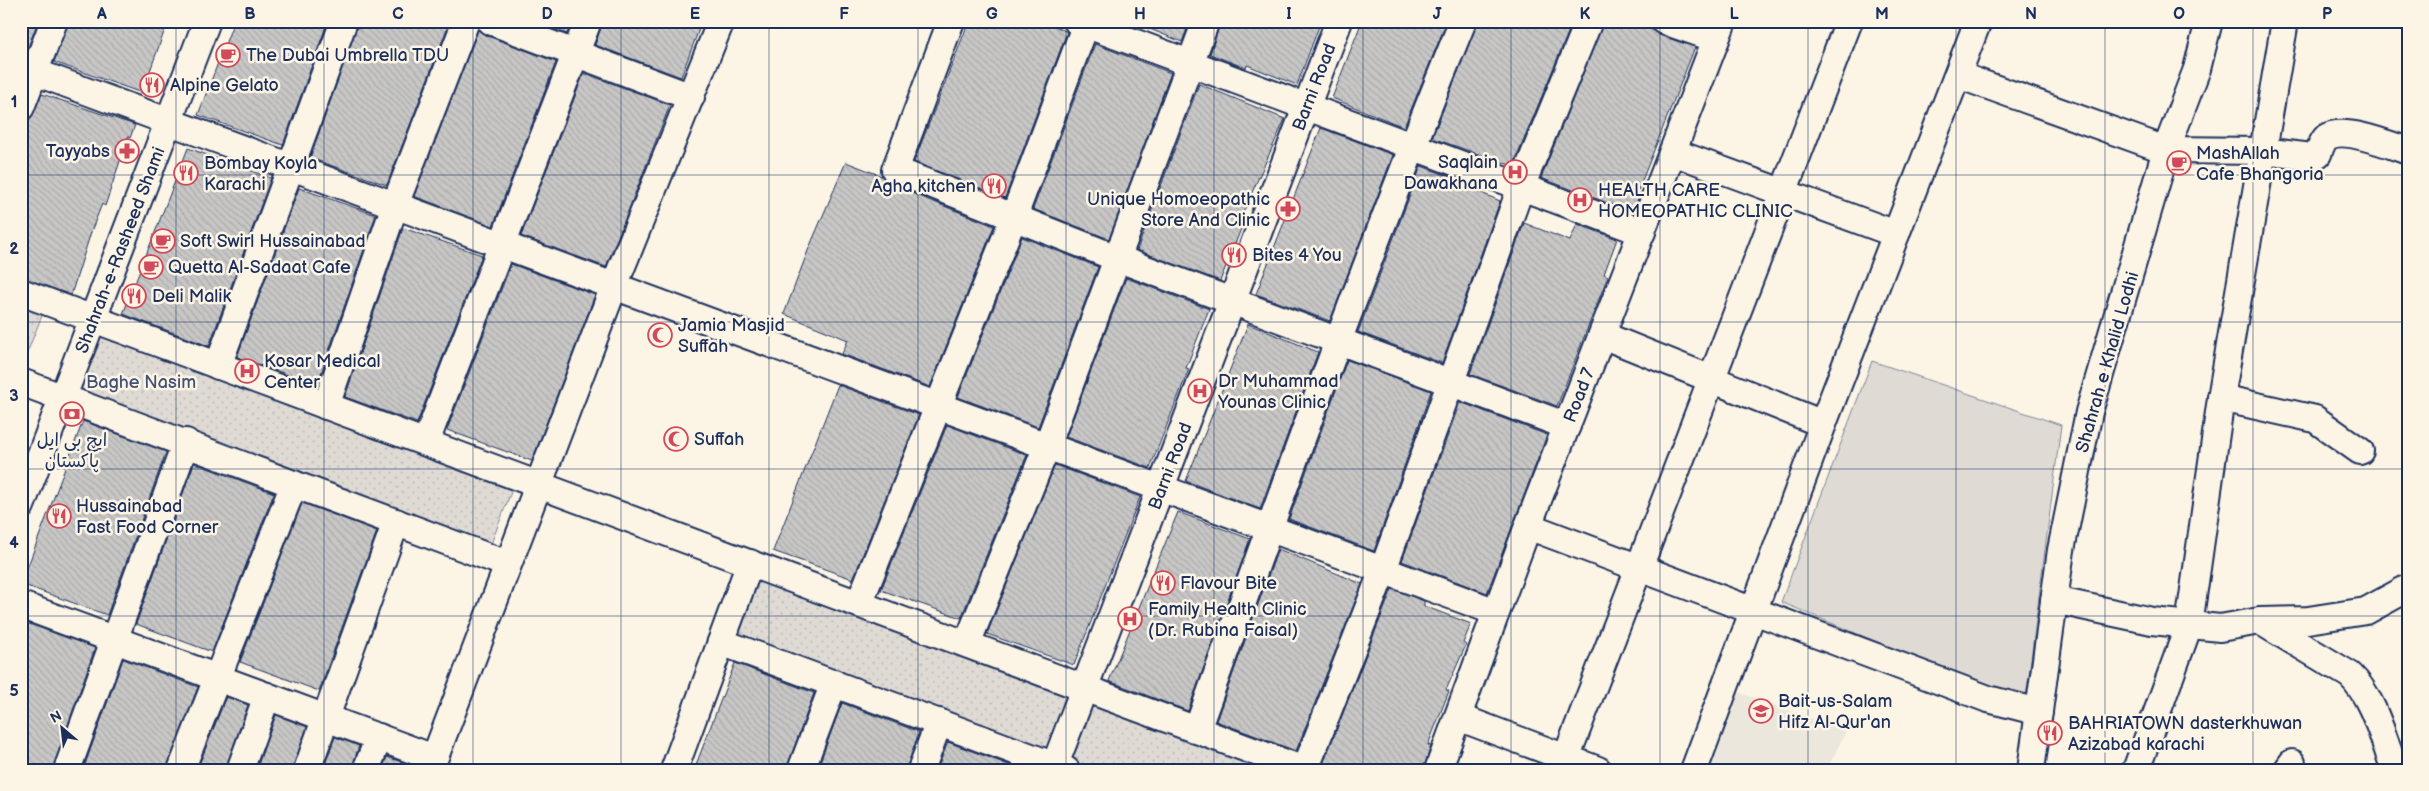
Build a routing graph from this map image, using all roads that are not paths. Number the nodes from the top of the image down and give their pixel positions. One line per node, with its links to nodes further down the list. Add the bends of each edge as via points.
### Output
1 (54, 21): 22 (street)
2 (206, 21): 27 (street, Shahrah-e-Rasheed Shami)
3 (344, 21): 33 (street)
4 (466, 21): 36 (street)
5 (490, 21): 20 (street)
6 (588, 21): 20 (street)
7 (721, 21): 24 (street)
8 (951, 21): 37 (street, via 895,170)
9 (1206, 21): 21 (street)
10 (1339, 21): 25 (street, Barni Road)
11 (1463, 21): 28 (street)
12 (1589, 21): 34 (street)
13 (1664, 21): 19 (street)
14 (1850, 21): 35 (street)
15 (1978, 21): 23 (street)
16 (2209, 21): 29 (street, Shahrah e Khalid Lodhi, via 2197,69)
17 (2284, 21): 30 (street)
18 (1083, 22): 21 (street); 37 (street)
19 (1719, 30): 32 (street, Road 7)
20 (576, 54): 24 (street); 40 (street)
21 (1190, 63): 25 (street); 41 (street)
22 (28, 69): 26 (street); 27 (street)
23 (1958, 75): 29 (street); 39 (street)
24 (691, 97): 42 (street)
25 (1305, 106): 28 (street); 44 (street, Barni Road)
26 (21, 107)
27 (169, 121): 33 (street); 45 (street, Shahrah-e-Rasheed Shami)
28 (1412, 146): 34 (street); 47 (street)
29 (2166, 150): 30 (street); 74 (street, Shahrah e Khalid Lodhi, via 2089,412 2060,550)
30 (2263, 150): 31 (street, via 2312,157 2318,154 2325,139 2334,135 2362,136); 53 (street)
31 (2408, 151)
32 (1673, 152): 35 (street); 38 (street, Road 7)
33 (291, 166): 36 (street); 48 (street)
34 (1521, 187): 38 (street); 51 (street)
35 (1784, 192): 39 (street); 49 (street)
36 (395, 205): 40 (street); 54 (street)
37 (1013, 219): 41 (street); 55 (street)
38 (1642, 232): 46 (street, Road 7)
39 (1896, 234): 56 (street)
40 (504, 245): 42 (street); 59 (street)
41 (1119, 259): 44 (street); 60 (street)
42 (614, 286): 55 (street); 63 (street)
43 (21, 292): 45 (street)
44 (1232, 302): 47 (street); 64 (street, Barni Road)
45 (94, 320): 48 (street); 52 (street, Shahrah-e-Rasheed Shami)
46 (1602, 335): 49 (street); 57 (street, Road 7)
47 (1338, 342): 51 (street); 68 (street)
48 (218, 366): 54 (street)
49 (1712, 379): 56 (street); 71 (street)
50 (21, 382): 52 (street)
51 (1451, 383): 57 (street); 72 (street)
52 (63, 396): 58 (street); 65 (street, Shahrah-e-Rasheed Shami)
53 (2221, 398): 61 (street, via 2315,418); 80 (street)
54 (326, 406): 59 (street)
55 (940, 406): 60 (street); 75 (street)
56 (1823, 424): 78 (street)
57 (1567, 426): 67 (street, Road 7)
58 (186, 442): 62 (street); 81 (street)
59 (426, 442): 63 (street)
60 (1047, 446): 64 (street); 83 (street)
61 (2360, 451)
62 (294, 484): 66 (street); 84 (street)
63 (538, 484): 69 (street); 70 (street)
64 (1161, 488): 68 (street); 86 (street, Barni Road)
65 (21, 506)
66 (396, 522): 70 (street); 90 (street)
67 (1528, 526): 71 (street); 77 (street, Road 7)
68 (1269, 528): 72 (street); 92 (street)
69 (750, 563): 75 (street); 82 (street)
70 (507, 564): 95 (street)
71 (1639, 568): 78 (street); 94 (street)
72 (1383, 570): 77 (street); 105 (street)
73 (2408, 588): 79 (street, via 2366,611 2308,620)
74 (2054, 600): 80 (street, via 2152,621); 88 (street, Shahrah e Khalid Lodhi)
75 (859, 604): 83 (street)
76 (21, 605): 81 (street)
77 (1496, 612): 89 (street, Road 7)
78 (1754, 612): 88 (street, via 1988,699); 108 (street)
79 (2260, 621): 80 (street, via 2220,628); 111 (street, via 2358,682)
80 (2189, 625): 110 (street)
81 (116, 640): 84 (street); 97 (street)
82 (721, 642): 85 (street); 102 (street)
83 (967, 644): 86 (street)
84 (217, 677): 87 (street); 98 (street)
85 (834, 683): 91 (street); 103 (street)
86 (1084, 688): 92 (street); 96 (street, Barni Road)
87 (267, 696): 90 (street); 99 (street)
88 (2040, 712): 109 (street, Shahrah e Khalid Lodhi)
89 (1458, 717): 94 (street); 106 (street, Road 7)
90 (327, 718): 93 (street); 100 (street)
91 (939, 722): 96 (street); 104 (street)
92 (1196, 730): 105 (street)
93 (379, 737): 95 (street); 101 (street)
94 (1566, 758): 107 (street)
95 (432, 764)
96 (1058, 768)
97 (67, 770)
98 (181, 770)
99 (240, 770)
100 (307, 770)
101 (366, 770)
102 (674, 770)
103 (801, 770)
104 (921, 770)
105 (1305, 770)
106 (1438, 770)
107 (1598, 770)
108 (1694, 770)
109 (2031, 770)
110 (2136, 770)
111 (2395, 770)

